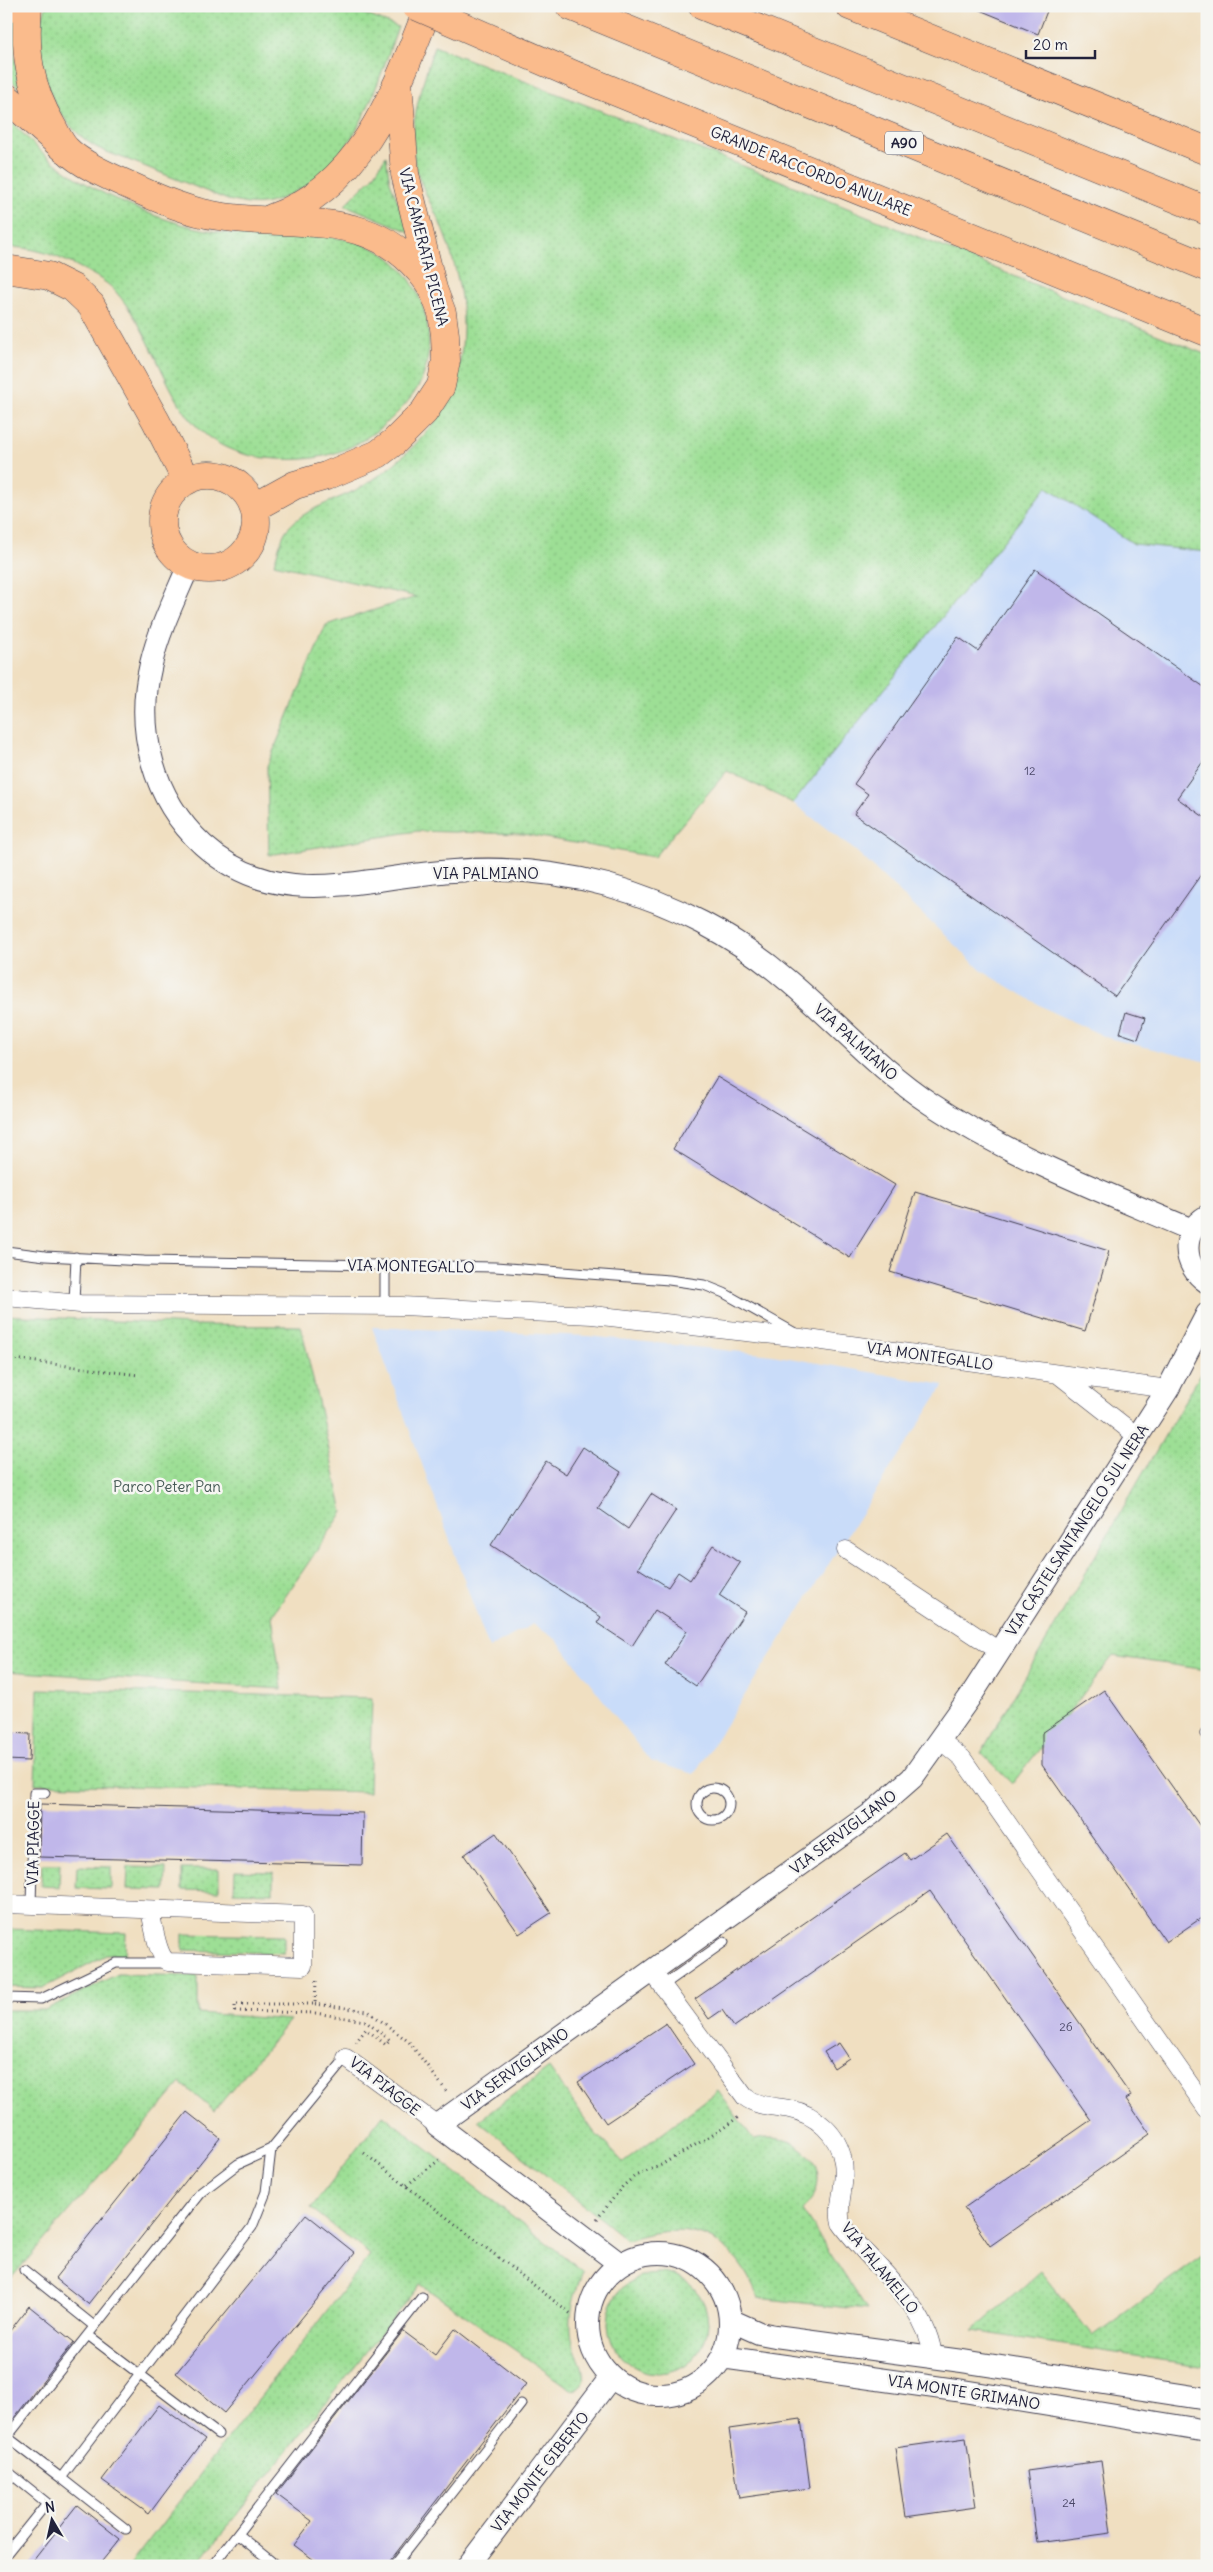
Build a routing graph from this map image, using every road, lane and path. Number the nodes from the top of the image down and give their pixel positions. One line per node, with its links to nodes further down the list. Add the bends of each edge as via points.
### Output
1 (28, 6): 9 (main road, via 26,49 31,81 44,113)
2 (416, 6): 16 (main road, GRANDE RACCORDO ANULARE, bridge, via 577,76)
3 (429, 6): 7 (main road, VIA CAMERATA PICENA)
4 (570, 6): 13 (main road, A90)
5 (703, 6): 11 (main road)
6 (850, 6): 10 (main road)
7 (398, 82): 12 (main road, via 367,141 342,174 297,207); 15 (main road, VIA CAMERATA PICENA, via 405,174)
8 (6, 98): 9 (main road)
9 (65, 149): 12 (main road, via 115,178 173,204 215,216)
10 (1207, 151)
11 (1207, 211)
12 (266, 220): 15 (main road, via 337,224 364,232 403,255)
13 (1207, 267)
14 (6, 269): 17 (main road, via 36,272 56,279 73,288 91,305)
15 (433, 289): 18 (main road, VIA CAMERATA PICENA, via 442,313 446,360 441,386 430,405 378,454 295,486)
16 (1207, 332)
17 (186, 480): 18 (main road, via 214,474 228,478 240,485); 19 (main road, via 166,502 162,517 163,532 169,546 176,557)
18 (255, 507): 19 (main road, via 255,535 237,560 207,569)
19 (189, 565): 20 (street, VIA PALMIANO, via 150,667 146,734 154,769 170,804 199,841 223,860 258,877 294,887 326,887 448,871 506,870 578,878 627,891 725,936 762,961 888,1073 946,1114 1056,1170)
20 (1199, 1223): 24 (street, via 1188,1242 1187,1254 1191,1266)
21 (6, 1251): 22 (lane, VIA MONTEGALLO)
22 (76, 1257): 23 (lane, VIA MONTEGALLO); 26 (lane)
23 (385, 1265): 27 (lane); 29 (lane, VIA MONTEGALLO, via 554,1270 694,1283 740,1300)
24 (1207, 1282)
25 (6, 1297): 26 (street, VIA MONTEGALLO)
26 (74, 1304): 27 (street, VIA MONTEGALLO)
27 (386, 1306): 29 (street, VIA MONTEGALLO, via 592,1315)
28 (1207, 1314): 33 (street, VIA CASTELSANTANGELO SUL NERA)
29 (802, 1338): 32 (street, VIA MONTEGALLO)
30 (6, 1358): 31 (path)
31 (138, 1375)
32 (1059, 1375): 33 (street, VIA MONTEGALLO); 34 (street, VIA MONTEGALLO)
33 (1168, 1389): 34 (street, VIA CASTELSANTANGELO SUL NERA)
34 (1137, 1436): 36 (street, VIA CASTELSANTANGELO SUL NERA)
35 (846, 1550): 36 (street)
36 (999, 1651): 37 (street, VIA CASTELSANTANGELO SUL NERA)
37 (940, 1740): 45 (street, VIA SERVIGLIANO, via 912,1778 871,1814); 50 (street, via 962,1758)
38 (46, 1793): 40 (lane, VIA PIAGGE, via 34,1793)
39 (6, 1904): 40 (street, VIA PIAGGE)
40 (31, 1905): 41 (street, VIA PIAGGE)
41 (150, 1910): 43 (street, via 160,1952 164,1960); 44 (street, VIA PIAGGE, via 303,1915)
42 (724, 1942): 45 (lane)
43 (173, 1963): 44 (street); 46 (lane, via 116,1963 41,2000)
44 (303, 1966): 47 (path, via 317,1967)
45 (657, 1978): 49 (street, VIA SERVIGLIANO); 66 (street, VIA TALAMELLO, via 744,2097 763,2105 796,2110 830,2132 843,2162 841,2223 918,2315 929,2337)
46 (6, 1998)
47 (315, 2004): 48 (path, VIA PIAGGE, via 235,2004 235,2011 316,2013 365,2021 390,2040 386,2045 366,2029); 49 (path, via 368,2012 409,2042)
48 (346, 2058): 52 (street, VIA PIAGGE); 53 (lane)
49 (460, 2108): 52 (street, VIA SERVIGLIANO)
50 (1207, 2109)
51 (740, 2115): 57 (path, via 670,2160 635,2176)
52 (437, 2125): 58 (street, VIA PIAGGE)
53 (271, 2149): 63 (lane, via 238,2164 206,2187); 67 (lane, via 266,2192 254,2222)
54 (364, 2153): 56 (path)
55 (440, 2160): 56 (path)
56 (407, 2185): 61 (path)
57 (597, 2219)
58 (620, 2264): 62 (street, via 642,2255 660,2253 692,2261 717,2284 728,2306); 68 (street, via 598,2287 588,2317 589,2340 595,2356)
59 (24, 2270): 63 (lane)
60 (422, 2296): 77 (lane)
61 (571, 2314)
62 (730, 2320): 65 (street); 66 (street, VIA MONTE GRIMANO, via 766,2334)
63 (94, 2326): 64 (lane)
64 (88, 2335): 67 (lane); 73 (lane)
65 (722, 2357): 68 (street, via 697,2384 665,2395 632,2390); 71 (street, VIA MONTE GRIMANO)
66 (933, 2357): 69 (street, VIA MONTE GRIMANO)
67 (140, 2375): 72 (lane); 75 (lane)
68 (611, 2377): 82 (street, VIA MONTE GIBERTO)
69 (1207, 2399)
70 (521, 2404): 81 (lane)
71 (1207, 2431)
72 (218, 2434)
73 (7, 2437): 75 (lane)
74 (6, 2470): 78 (lane, via 47,2503)
75 (60, 2478): 76 (lane)
76 (126, 2529)
77 (237, 2534): 79 (lane); 80 (lane)
78 (6, 2554)
79 (212, 2566)
80 (277, 2566)
81 (394, 2566)
82 (468, 2566)

